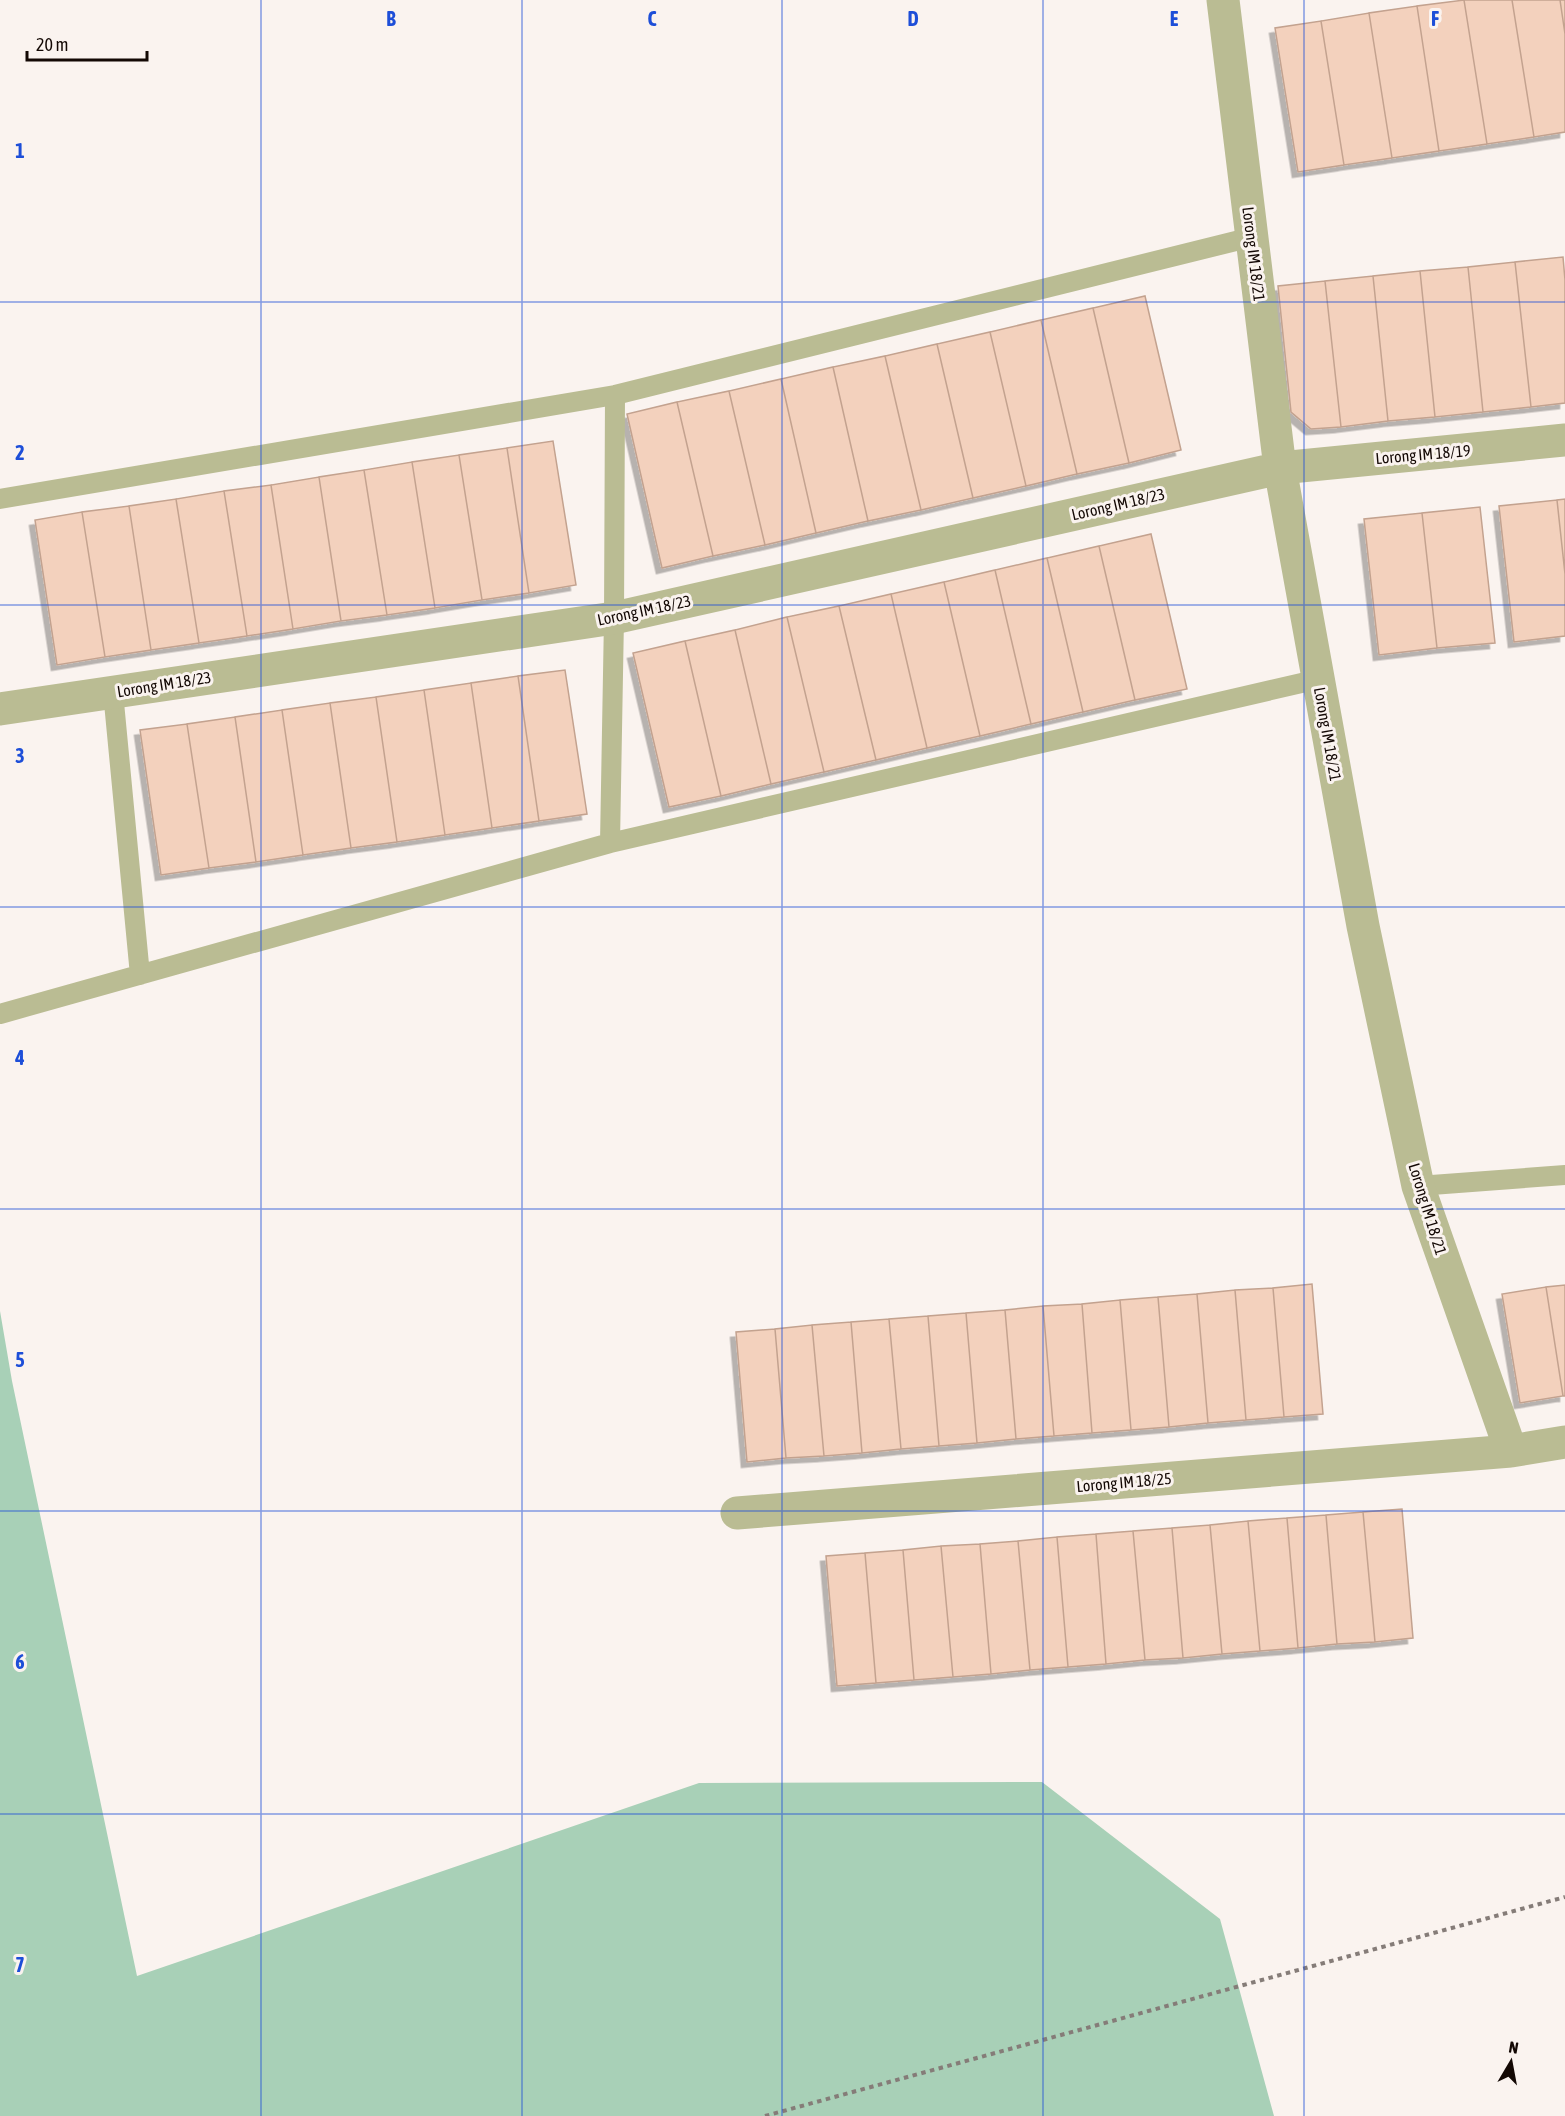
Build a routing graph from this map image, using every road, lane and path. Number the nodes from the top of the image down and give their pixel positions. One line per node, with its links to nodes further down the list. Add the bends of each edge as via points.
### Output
1 (1223, 0): 2 (street, Lorong IM 18/21)
2 (1252, 237): 3 (lane); 5 (street, Lorong IM 18/21)
3 (615, 395): 6 (lane); 7 (lane)
4 (1565, 440): 5 (street, Lorong IM 18/19)
5 (1280, 468): 7 (street, Lorong IM 18/23); 8 (street, Lorong IM 18/21)
6 (0, 499)
7 (614, 618): 9 (street, Lorong IM 18/23); 11 (lane)
8 (1319, 679): 11 (lane); 15 (street, Lorong IM 18/21, via 1363,926)
9 (113, 692): 10 (street, Lorong IM 18/23); 12 (lane)
10 (0, 709)
11 (610, 843): 12 (lane)
12 (140, 975): 13 (lane)
13 (0, 1014)
14 (1565, 1175): 15 (lane)
15 (1418, 1186): 17 (street, Lorong IM 18/21)
16 (1565, 1442): 17 (street, Lorong IM 18/25)
17 (1511, 1451): 18 (street, Lorong IM 18/25)
18 (737, 1513)
19 (1565, 1897): 20 (path)
20 (765, 2116)

